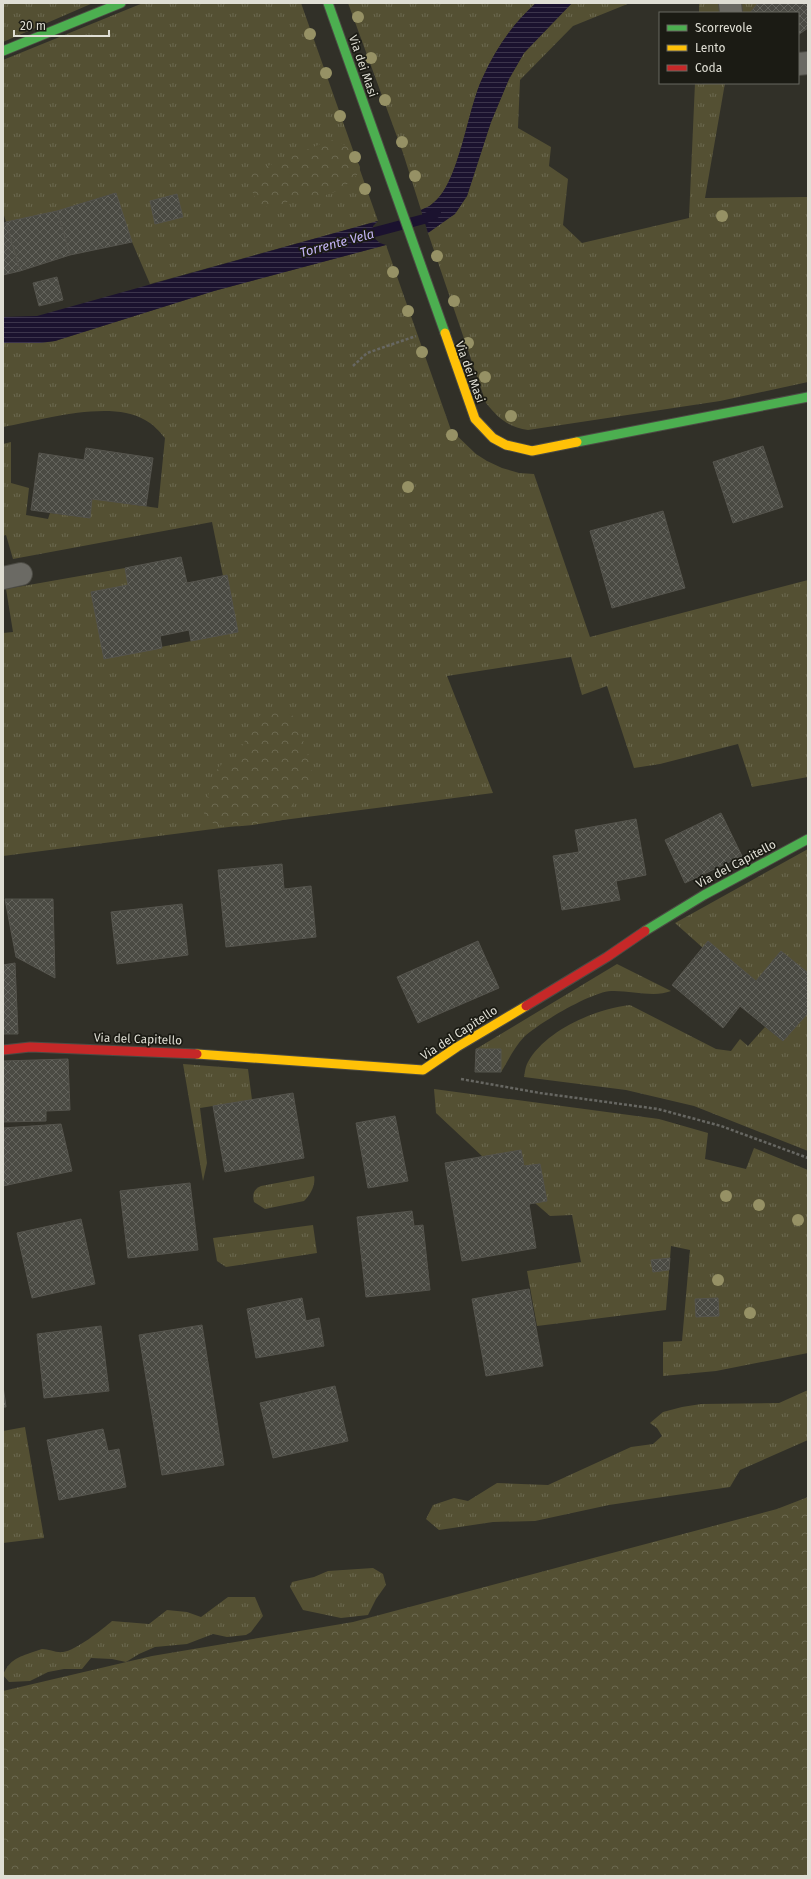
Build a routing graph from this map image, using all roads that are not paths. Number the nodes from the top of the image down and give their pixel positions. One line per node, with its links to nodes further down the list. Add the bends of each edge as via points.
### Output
1 (120, 3): 3 (street)
2 (328, 3): 4 (street, Via dei Masi, via 442,330 475,419 483,430 508,447 539,450)
3 (3, 51)
4 (808, 397)
5 (808, 839): 6 (street, Via del Capitello, via 662,920 607,957 423,1070 171,1052 30,1047)
6 (3, 1050)

